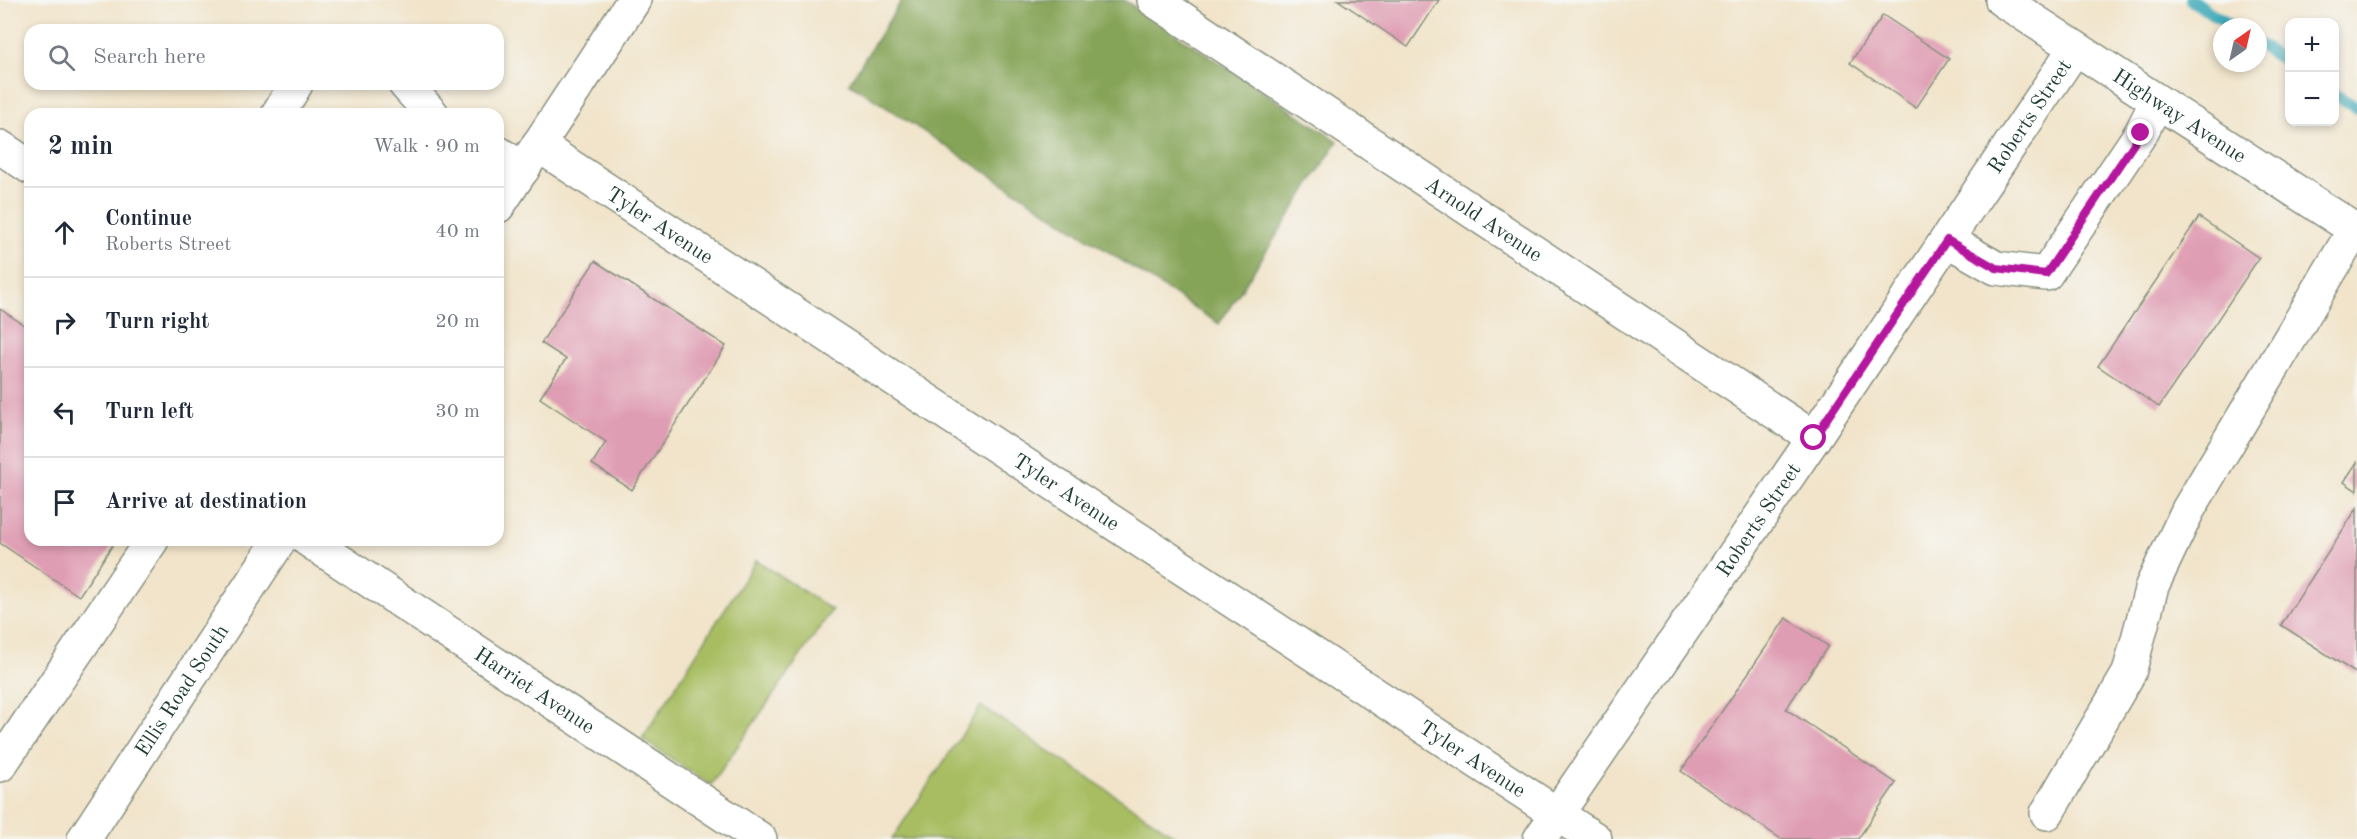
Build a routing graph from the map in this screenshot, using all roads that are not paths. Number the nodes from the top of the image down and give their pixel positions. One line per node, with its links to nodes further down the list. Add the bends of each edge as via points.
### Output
1 (634, 0): 11 (street)
2 (1154, 0): 16 (street, Arnold Avenue)
3 (2002, 0): 4 (street, Highway Avenue)
4 (2075, 48): 7 (street, Highway Avenue); 15 (street, Roberts Street)
5 (292, 90): 8 (street)
6 (410, 90): 9 (street)
7 (2157, 101): 14 (street, Highway Avenue); 15 (street, via 2141,133 2046,274 1996,268)
8 (282, 108)
9 (427, 108)
10 (0, 147): 12 (street)
11 (520, 156): 13 (street); 22 (street, Tyler Avenue)
12 (24, 163)
13 (504, 193)
14 (2356, 230): 21 (street, via 2188,510 2152,586 2128,674)
15 (1947, 240): 16 (street, Roberts Street)
16 (1814, 438): 22 (street, Roberts Street)
17 (148, 546): 20 (street)
18 (276, 546): 23 (street, Ellis Road South)
19 (317, 546): 24 (street, Harriet Avenue)
20 (0, 765)
21 (2047, 813)
22 (1548, 826): 25 (street, Tyler Avenue)
23 (84, 839)
24 (760, 839)
25 (1595, 839)

